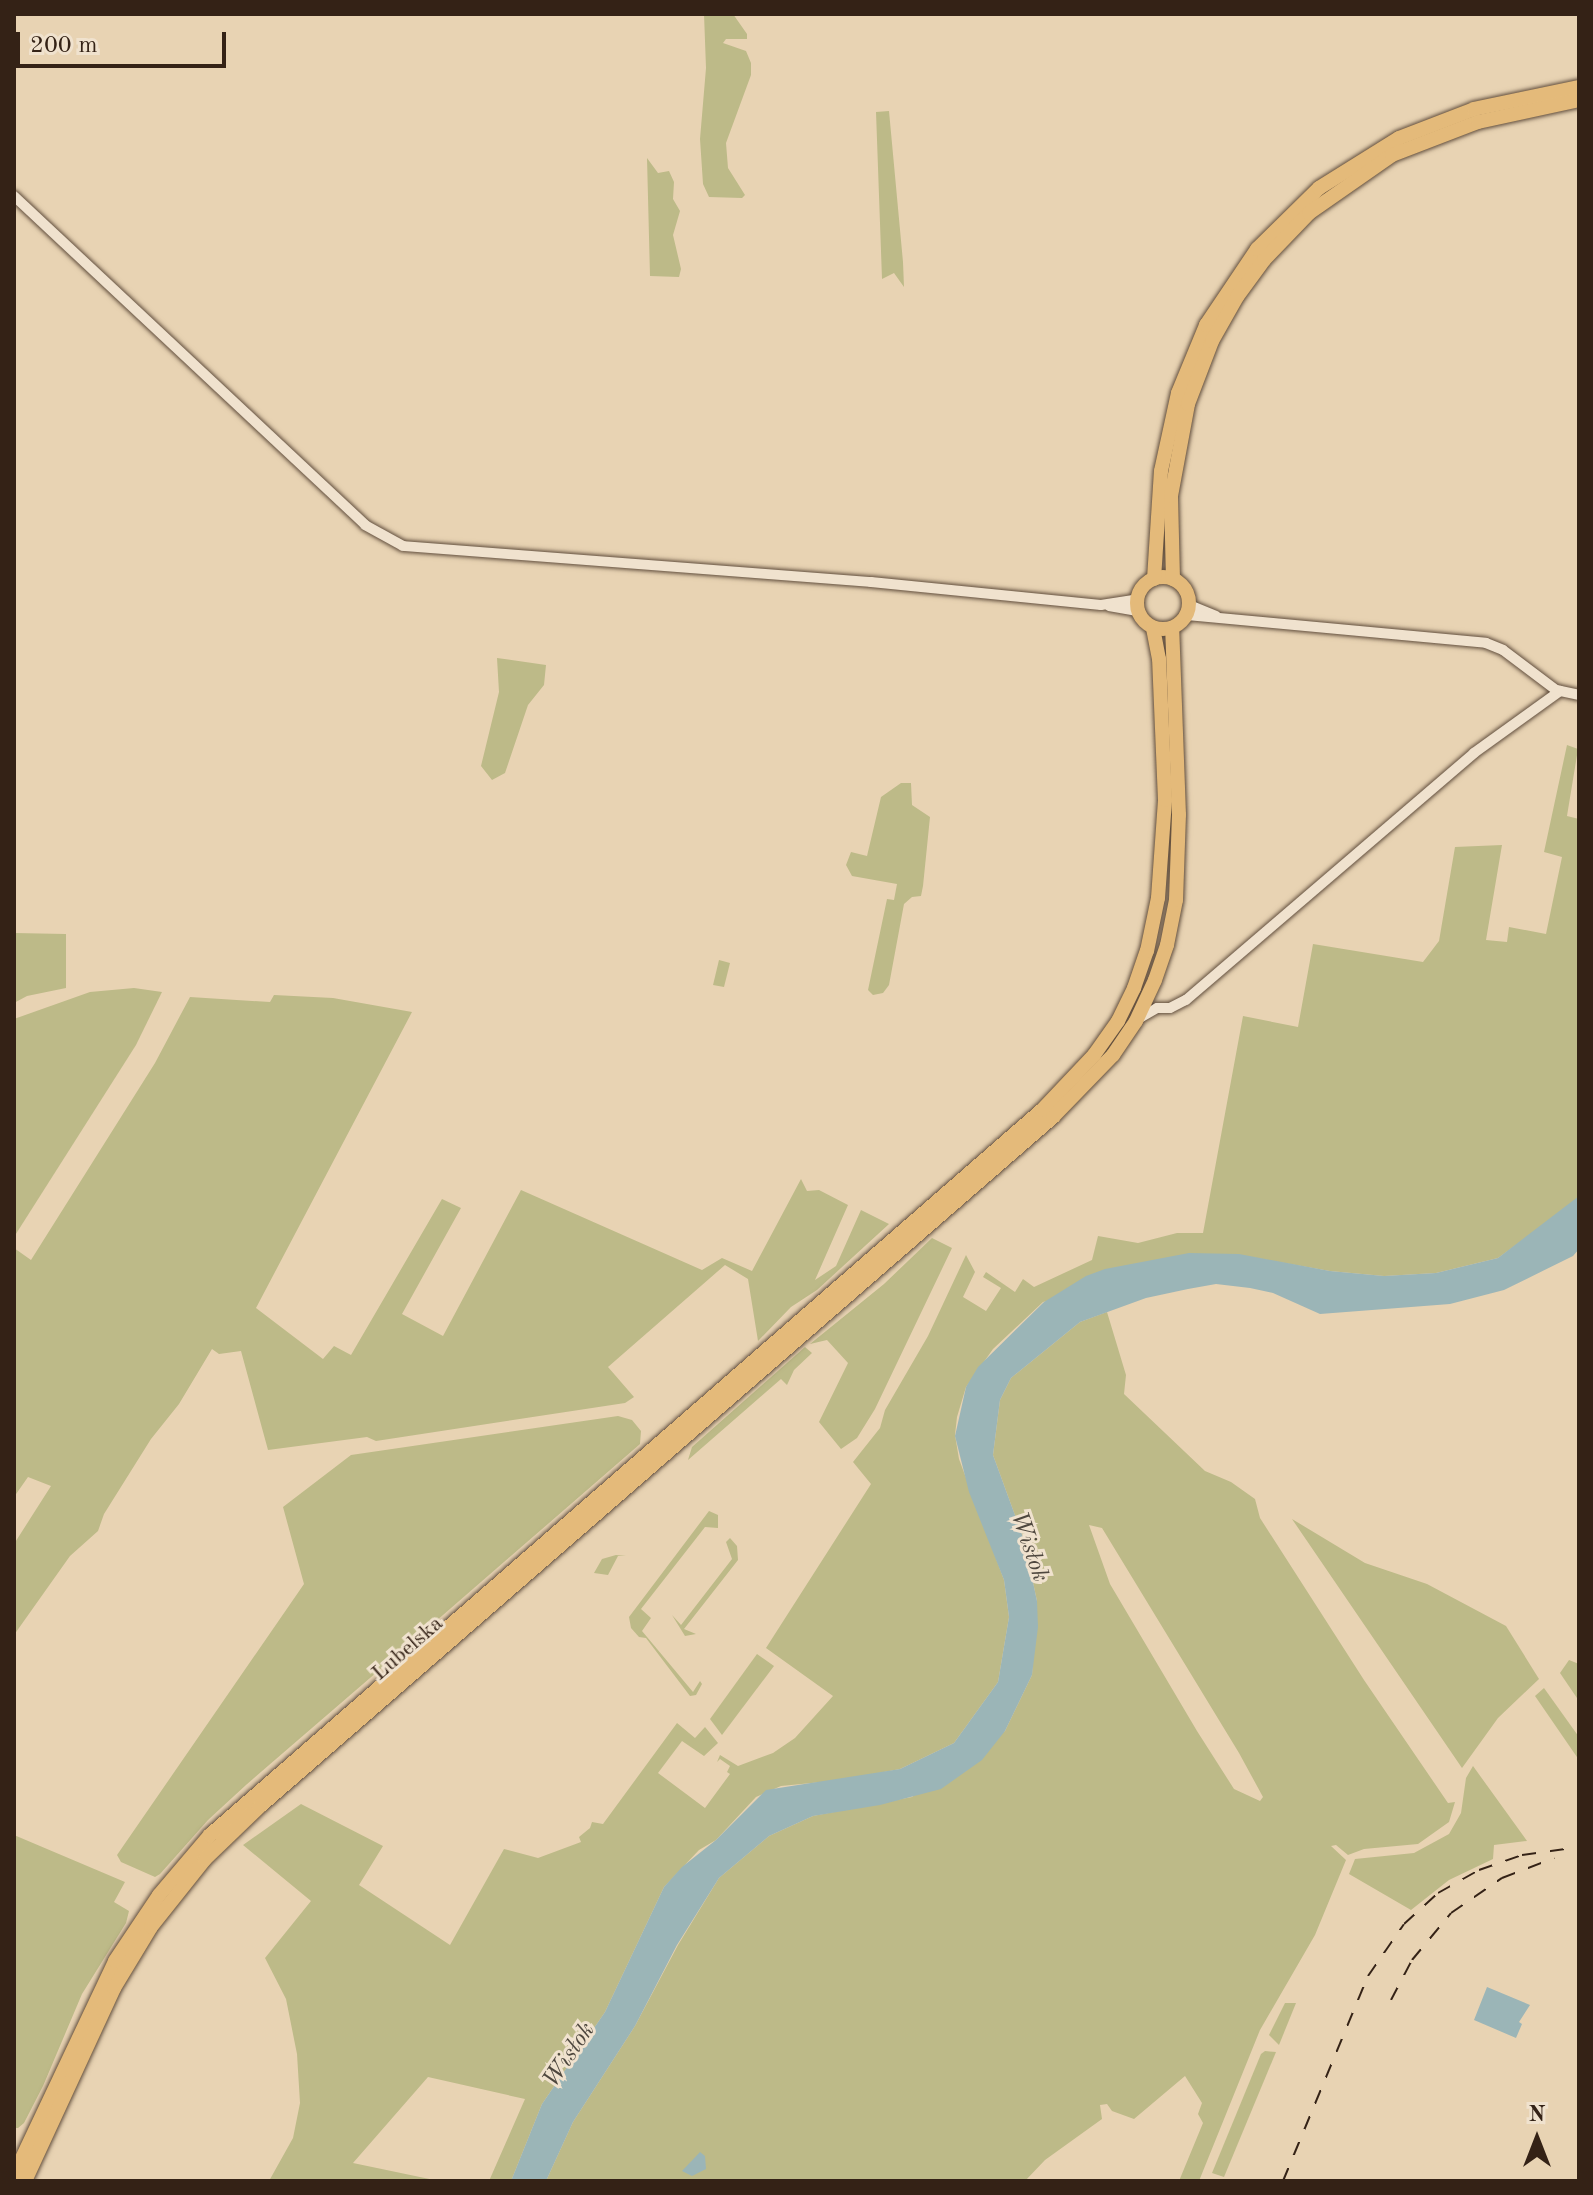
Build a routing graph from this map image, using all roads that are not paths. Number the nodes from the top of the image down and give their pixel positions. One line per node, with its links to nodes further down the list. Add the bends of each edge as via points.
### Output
1 (1579, 87): 3 (main road)
2 (1579, 100): 3 (main road)
3 (1470, 117): 5 (main road, via 1399,138 1327,182 1277,227 1222,297 1191,357 1170,422 1158,500); 6 (main road, via 1392,155 1336,192 1287,235 1237,297 1212,341 1183,420 1170,514)
4 (14, 196): 7 (street, via 387,541 428,549)
5 (1154, 579): 6 (main road); 7 (main road, via 1143,587)
6 (1173, 579): 8 (main road, via 1185,589)
7 (1138, 605): 9 (main road)
8 (1188, 610): 10 (main road); 11 (street, via 1486,643)
9 (1153, 628): 10 (main road); 13 (main road, Lubelska, via 1165,800)
10 (1172, 628): 14 (main road, Lubelska, via 1179,815)
11 (1560, 691): 12 (street); 16 (street, via 1465,760 1186,1000)
12 (1579, 695)
13 (1158, 898): 14 (main road, via 1166,891); 18 (main road, Lubelska, via 1147,951 1118,1021 1049,1103 219,1827 136,1926)
14 (1176, 900): 15 (main road, Lubelska)
15 (1149, 993): 16 (street); 17 (main road, Lubelska)
16 (1157, 1008): 17 (street)
17 (1136, 1021): 18 (main road, Lubelska, via 1080,1092 238,1826 151,1927)
18 (87, 2030): 19 (main road, Lubelska); 20 (main road, Lubelska)
19 (14, 2175)
20 (25, 2181)

